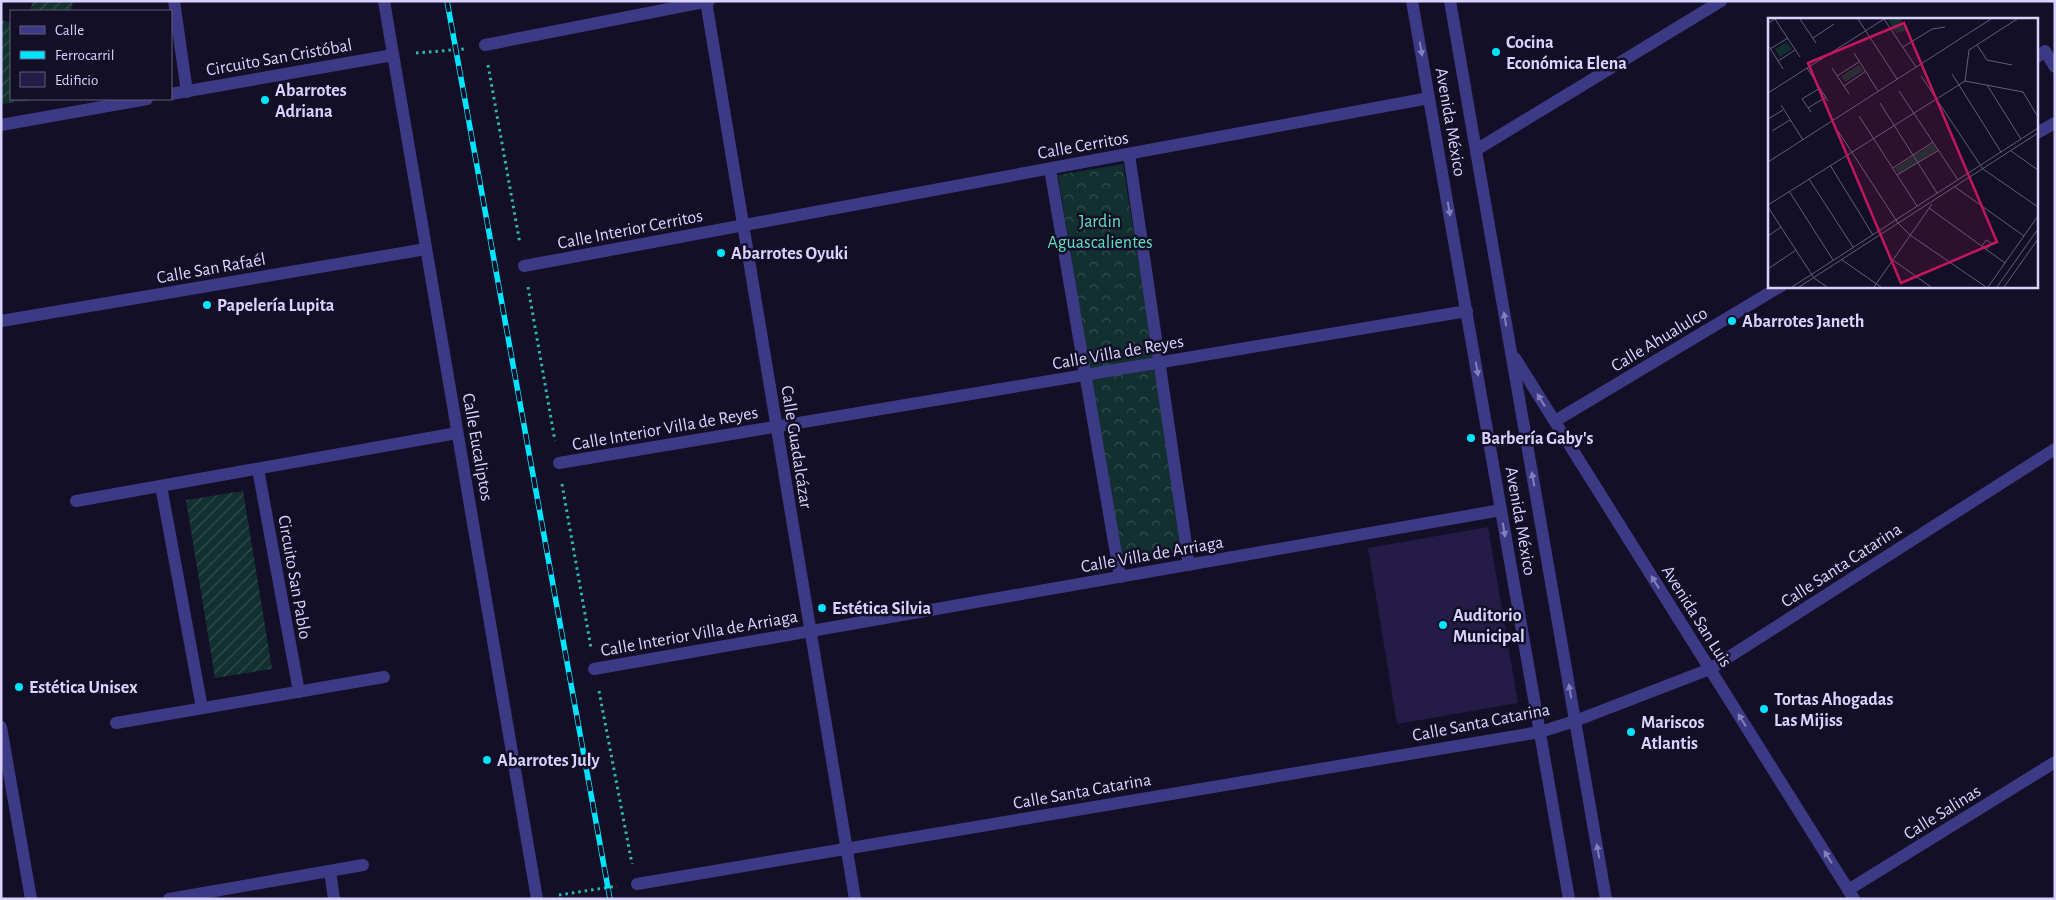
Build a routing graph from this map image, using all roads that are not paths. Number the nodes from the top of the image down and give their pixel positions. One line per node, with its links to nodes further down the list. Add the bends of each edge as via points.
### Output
1 (174, 1): 11 (street)
2 (384, 1): 8 (street, Calle Eucaliptos)
3 (707, 1): 7 (street); 21 (street, Calle Guadalcázar)
4 (1412, 1): 13 (street, Avenida México, one-way to 13)
5 (1450, 1): 18 (street, Avenida México)
6 (1721, 1): 18 (street)
7 (485, 45)
8 (393, 55): 11 (street, Circuito San Cristóbal); 22 (street, Calle Eucaliptos)
9 (2038, 56): 10 (street, via 2045,52)
10 (2055, 67)
11 (187, 92): 12 (street, Circuito San Cristóbal)
12 (172, 94)
13 (1429, 98): 19 (street, Calle Cerritos); 25 (street, Avenida México, one-way to 25)
14 (141, 100): 16 (street)
15 (2055, 122): 17 (street)
16 (1, 125)
17 (2038, 132)
18 (1476, 150): 27 (street, Avenida México, one-way to 18)
19 (1129, 154): 20 (street, Calle Cerritos); 28 (street)
20 (1050, 168): 21 (street, Calle Cerritos); 29 (street)
21 (743, 226): 23 (street, Calle Interior Cerritos); 31 (street, Calle Guadalcázar)
22 (426, 249): 26 (street, Calle San Rafaél); 32 (street, Calle Eucaliptos)
23 (524, 266)
24 (1778, 288): 30 (street, Calle Ahualulco)
25 (1466, 311): 28 (street, Calle Villa de Reyes); 38 (street, Avenida México, one-way to 38)
26 (1, 321)
27 (1511, 352): 30 (street, Avenida San Luis, one-way to 27); 47 (street, Avenida México, one-way to 27)
28 (1160, 363): 29 (street, Calle Villa de Reyes); 39 (street)
29 (1086, 375): 31 (street, Calle Villa de Reyes); 40 (street)
30 (1555, 421): 43 (street, Avenida San Luis, one-way to 30)
31 (776, 427): 34 (street, Calle Interior Villa de Reyes); 41 (street, Calle Guadalcázar)
32 (457, 432): 35 (street); 61 (street, Calle Eucaliptos)
33 (2055, 449): 43 (street, Calle Santa Catarina)
34 (558, 464)
35 (258, 469): 36 (street); 45 (street, Circuito San Pablo)
36 (161, 486): 37 (street); 46 (street)
37 (76, 501)
38 (1501, 510): 39 (street, Calle Villa de Arriaga); 50 (street, Avenida México, one-way to 50)
39 (1188, 565): 40 (street, Calle Villa de Arriaga)
40 (1120, 577): 41 (street, Calle Villa de Arriaga)
41 (810, 631): 42 (street, Calle Interior Villa de Arriaga); 52 (street, Calle Guadalcázar)
42 (594, 669)
43 (1710, 669): 47 (street, Calle Santa Catarina); 57 (street, Avenida San Luis, one-way to 43)
44 (384, 677): 45 (street)
45 (298, 692): 46 (street)
46 (202, 708): 48 (street)
47 (1575, 721): 50 (street, Calle Santa Catarina); 64 (street, Avenida México, one-way to 47)
48 (116, 723)
49 (1, 727): 58 (street)
50 (1540, 732): 52 (street, Calle Santa Catarina); 63 (street, Avenida México)
51 (2055, 762): 57 (street, Calle Salinas)
52 (846, 849): 55 (street, Calle Santa Catarina); 62 (street, Calle Guadalcázar)
53 (363, 866): 54 (street)
54 (330, 871): 56 (street); 60 (street)
55 (636, 884)
56 (234, 893): 59 (street)
57 (1851, 895)
58 (31, 899)
59 (169, 899)
60 (334, 899)
61 (537, 899)
62 (854, 899)
63 (1569, 899)
64 (1606, 899)

